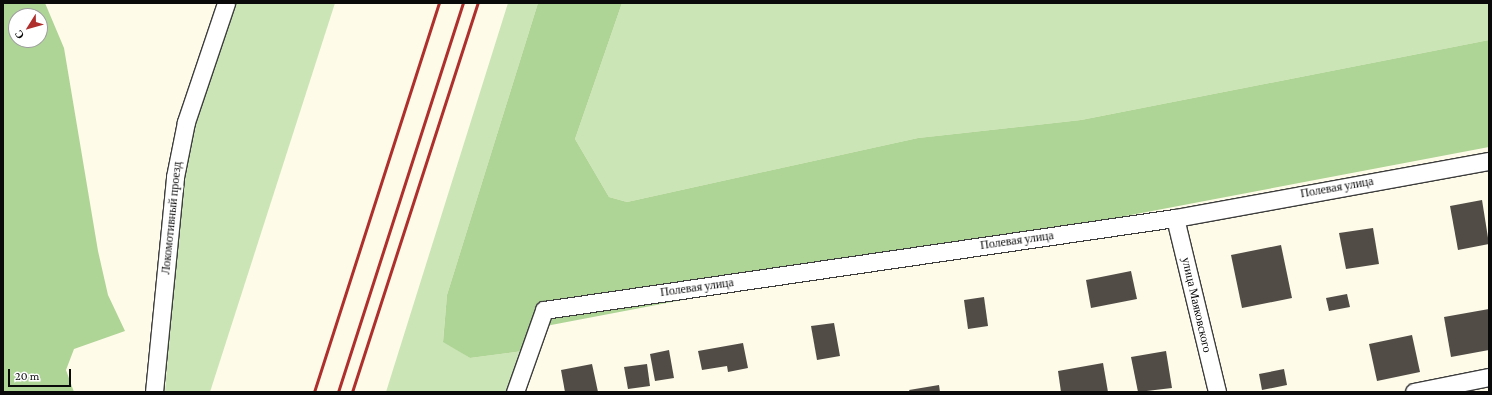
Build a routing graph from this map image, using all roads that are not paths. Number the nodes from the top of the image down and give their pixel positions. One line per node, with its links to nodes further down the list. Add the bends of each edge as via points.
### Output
1 (226, 3): 5 (street, Локомотивный проезд, via 186,122 175,177)
2 (1489, 161): 3 (street, Полевая улица)
3 (1175, 218): 6 (street, Полевая улица, via 544,310); 7 (street, улица Маяковского)
4 (1489, 377): 8 (street)
5 (154, 392)
6 (515, 392)
7 (1217, 392)
8 (1414, 392)

